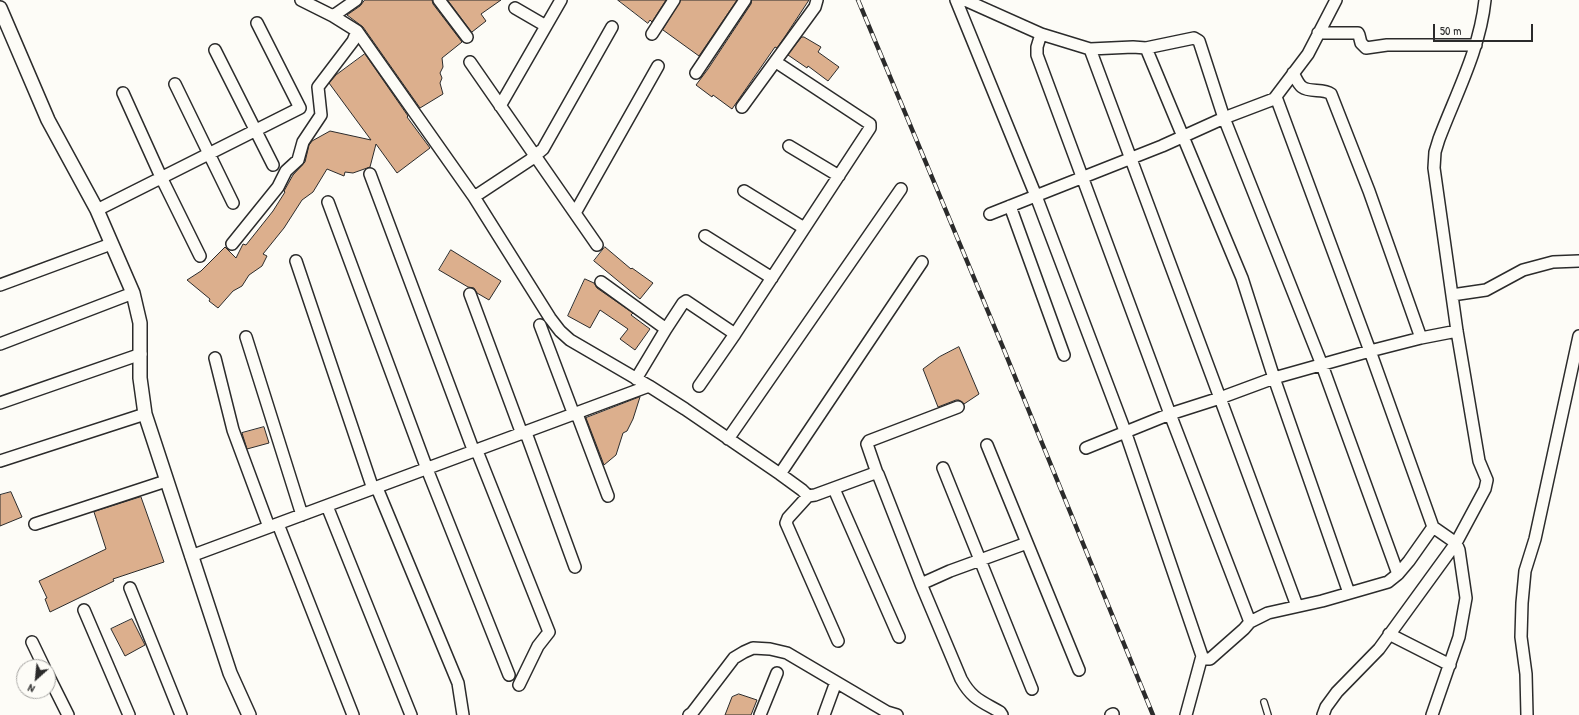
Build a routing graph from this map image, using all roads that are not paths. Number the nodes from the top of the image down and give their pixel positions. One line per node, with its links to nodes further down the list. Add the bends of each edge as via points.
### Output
1 (301, 0): 14 (street)
2 (356, 0): 14 (street)
3 (439, 0): 22 (street)
4 (561, 0): 16 (street)
5 (674, 0): 20 (street)
6 (744, 0): 30 (street)
7 (817, 0): 28 (street, via 815,7)
8 (956, 0): 51 (street)
9 (965, 0): 21 (street)
10 (1336, 0): 19 (street)
11 (1485, 0): 23 (street)
12 (0, 8): 56 (street, via 48,120)
13 (515, 8): 16 (street)
14 (333, 16): 18 (street)
15 (257, 23): 38 (street, via 300,108)
16 (546, 26): 35 (street)
17 (612, 27): 42 (street, via 543,149)
18 (357, 31): 52 (street); 62 (street, via 353,41 318,87 320,115 303,142 298,160 286,171 278,187)
19 (1318, 33): 23 (street, via 1358,33 1361,43 1366,48 1388,45); 31 (street, via 1308,54)
20 (652, 34)
21 (1041, 34): 25 (street); 48 (street, via 1037,55)
22 (467, 37)
23 (1476, 45): 73 (street, via 1435,152 1434,168)
24 (1146, 48): 25 (street); 37 (street, via 1194,38 1199,40); 39 (street)
25 (1090, 49): 43 (street)
26 (215, 50): 38 (street)
27 (470, 62): 35 (street)
28 (776, 62): 36 (street); 46 (street, via 871,126)
29 (658, 66): 57 (street)
30 (696, 73)
31 (1293, 73): 34 (street); 80 (street, via 1302,87 1331,94)
32 (175, 84): 41 (street)
33 (123, 93): 47 (street)
34 (1276, 97): 37 (street); 82 (street)
35 (500, 106): 42 (street)
36 (742, 107)
37 (1224, 118): 39 (street); 86 (street)
38 (254, 130): 41 (street); 44 (street)
39 (1182, 137): 43 (street); 87 (street, via 1242,278)
40 (789, 146): 46 (street)
41 (208, 154): 47 (street); 54 (street)
42 (535, 156): 52 (street); 57 (street)
43 (1131, 158): 48 (street); 91 (street)
44 (273, 165)
45 (370, 174): 102 (street)
46 (839, 176): 59 (street)
47 (161, 177): 56 (street); 64 (street)
48 (1082, 178): 51 (street); 96 (street)
49 (901, 189): 99 (street)
50 (744, 191): 59 (street)
51 (1036, 196): 55 (street); 97 (street)
52 (474, 197): 88 (street, via 560,331 570,340)
53 (328, 202): 105 (street)
54 (233, 203)
55 (1010, 206): 58 (street); 84 (street)
56 (97, 210): 61 (street)
57 (575, 213): 63 (street)
58 (990, 214)
59 (804, 228): 68 (street)
60 (705, 236): 68 (street)
61 (111, 244): 70 (street); 71 (street)
62 (232, 244)
63 (598, 245)
64 (200, 256)
65 (296, 261): 109 (street)
66 (1579, 261): 73 (street, via 1553,262 1523,270 1486,290)
67 (922, 262): 107 (street)
68 (772, 278): 77 (street)
69 (601, 282): 75 (street)
70 (0, 285)
71 (133, 293): 81 (street); 83 (street, via 140,323)
72 (470, 294): 98 (street)
73 (1456, 295): 76 (street)
74 (540, 325): 95 (street)
75 (666, 329): 77 (street, via 686,301); 88 (street)
76 (1457, 331): 80 (street); 118 (street, via 1479,460 1487,480 1485,489)
77 (735, 334): 90 (street)
78 (1579, 336): 161 (street, via 1535,539 1525,571 1521,637 1526,674)
79 (246, 337): 114 (street)
80 (1421, 338): 82 (street)
81 (0, 344)
82 (1370, 351): 86 (street); 117 (street)
83 (141, 354): 92 (street); 94 (street, via 140,378)
84 (1064, 355)
85 (215, 358): 116 (street, via 233,430)
86 (1322, 365): 87 (street); 123 (street)
87 (1274, 378): 91 (street); 126 (street)
88 (636, 379): 89 (street)
89 (650, 386): 95 (street); 99 (street)
90 (699, 386)
91 (1220, 398): 96 (street); 127 (street)
92 (0, 403)
93 (958, 407): 106 (street, via 869,441 867,444)
94 (145, 414): 103 (street); 108 (street)
95 (575, 414): 98 (street); 111 (street)
96 (1170, 414): 97 (street); 129 (street)
97 (1125, 431): 101 (street); 134 (street)
98 (524, 433): 102 (street); 122 (street)
99 (728, 439): 107 (street)
100 (987, 445): 119 (street)
101 (1086, 448)
102 (475, 451): 105 (street); 141 (street, via 549,632 538,646)
103 (0, 461)
104 (943, 468): 121 (street)
105 (427, 469): 109 (street); 139 (street)
106 (877, 473): 110 (street); 124 (street)
107 (780, 474): 112 (street)
108 (166, 481): 115 (street); 120 (street)
109 (375, 488): 113 (street); 151 (street, via 458,683)
110 (834, 489): 112 (street); 131 (street)
111 (608, 496)
112 (808, 496): 132 (street, via 786,523)
113 (327, 506): 114 (street); 150 (street)
114 (302, 515): 116 (street)
115 (34, 524)
116 (274, 525): 120 (street); 149 (street)
117 (1435, 529): 118 (street); 123 (street)
118 (1453, 541): 130 (street); 136 (street, via 1459,550 1466,598 1459,638)
119 (1027, 543): 121 (street); 137 (street)
120 (191, 556): 148 (street, via 230,673)
121 (980, 560): 124 (street); 142 (street)
122 (575, 567)
123 (1398, 574): 126 (street, via 1388,582)
124 (921, 584): 156 (street, via 968,691)
125 (130, 588): 147 (street)
126 (1349, 593): 127 (street)
127 (1297, 606): 129 (street, via 1268,613)
128 (84, 610): 146 (street)
129 (1250, 622): 134 (street, via 1210,659 1204,659)
130 (1389, 634): 136 (street); 159 (street, via 1337,692)
131 (899, 637)
132 (838, 641)
133 (32, 642): 135 (street)
134 (1202, 656): 157 (street)
135 (40, 659)
136 (1450, 665): 160 (street)
137 (1079, 670)
138 (777, 673): 153 (street)
139 (509, 675)
140 (836, 682): 152 (street, via 787,653 753,648 734,658); 154 (street); 155 (street)
141 (519, 684)
142 (1032, 689)
143 (56, 691): 145 (street)
144 (1264, 702): 158 (lane)
145 (68, 715)
146 (129, 715)
147 (181, 715)
148 (249, 715)
149 (354, 715)
150 (411, 715)
151 (463, 715)
152 (689, 715)
153 (760, 715)
154 (824, 715)
155 (897, 715)
156 (1002, 715)
157 (1186, 715)
158 (1268, 715)
159 (1323, 715)
160 (1432, 715)
161 (1527, 715)

